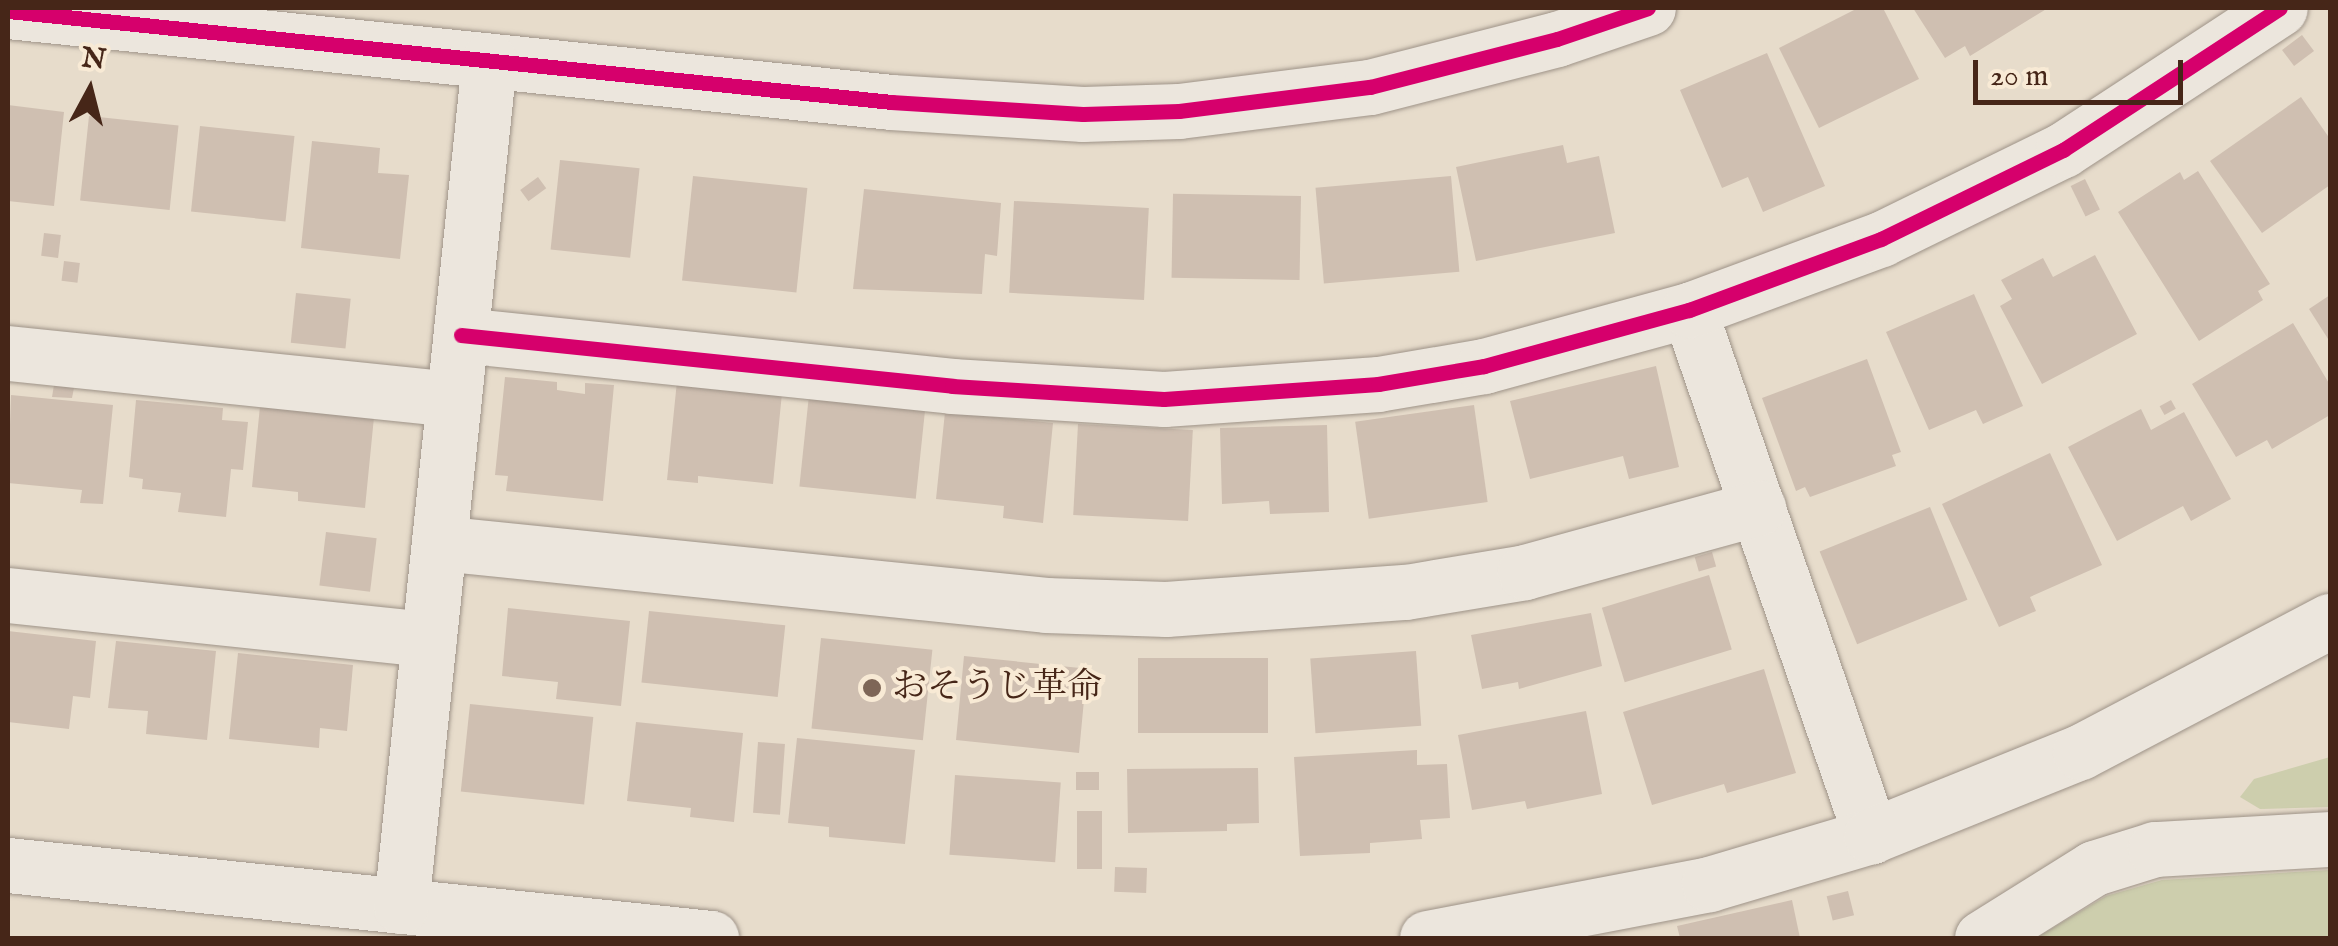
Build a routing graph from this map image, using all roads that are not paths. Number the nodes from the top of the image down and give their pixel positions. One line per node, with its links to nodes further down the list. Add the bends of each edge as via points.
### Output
1 (1648, 8): 4 (street, via 1370,87 1179,111 986,110)
2 (2280, 8): 5 (street, via 2150,98 1972,196 1881,239)
3 (8, 11): 4 (street)
4 (490, 61): 6 (street)
5 (1689, 310): 6 (street, via 1552,350 1396,381 1164,399 952,386); 9 (street)
6 (461, 335): 8 (street)
7 (8, 353): 8 (street)
8 (454, 399): 10 (street)
9 (1758, 508): 10 (street, via 1643,544 1406,592 1166,609 1046,605); 14 (street)
10 (439, 543): 13 (street)
11 (8, 595): 13 (street)
12 (2330, 620): 14 (street, via 2080,752)
13 (429, 639): 17 (street)
14 (1871, 836): 19 (street, via 1709,884)
15 (2330, 839): 20 (street, via 2155,850 2094,868)
16 (8, 865): 17 (street)
17 (400, 922): 18 (street)
18 (711, 938)
19 (1427, 938)
20 (1982, 938)

